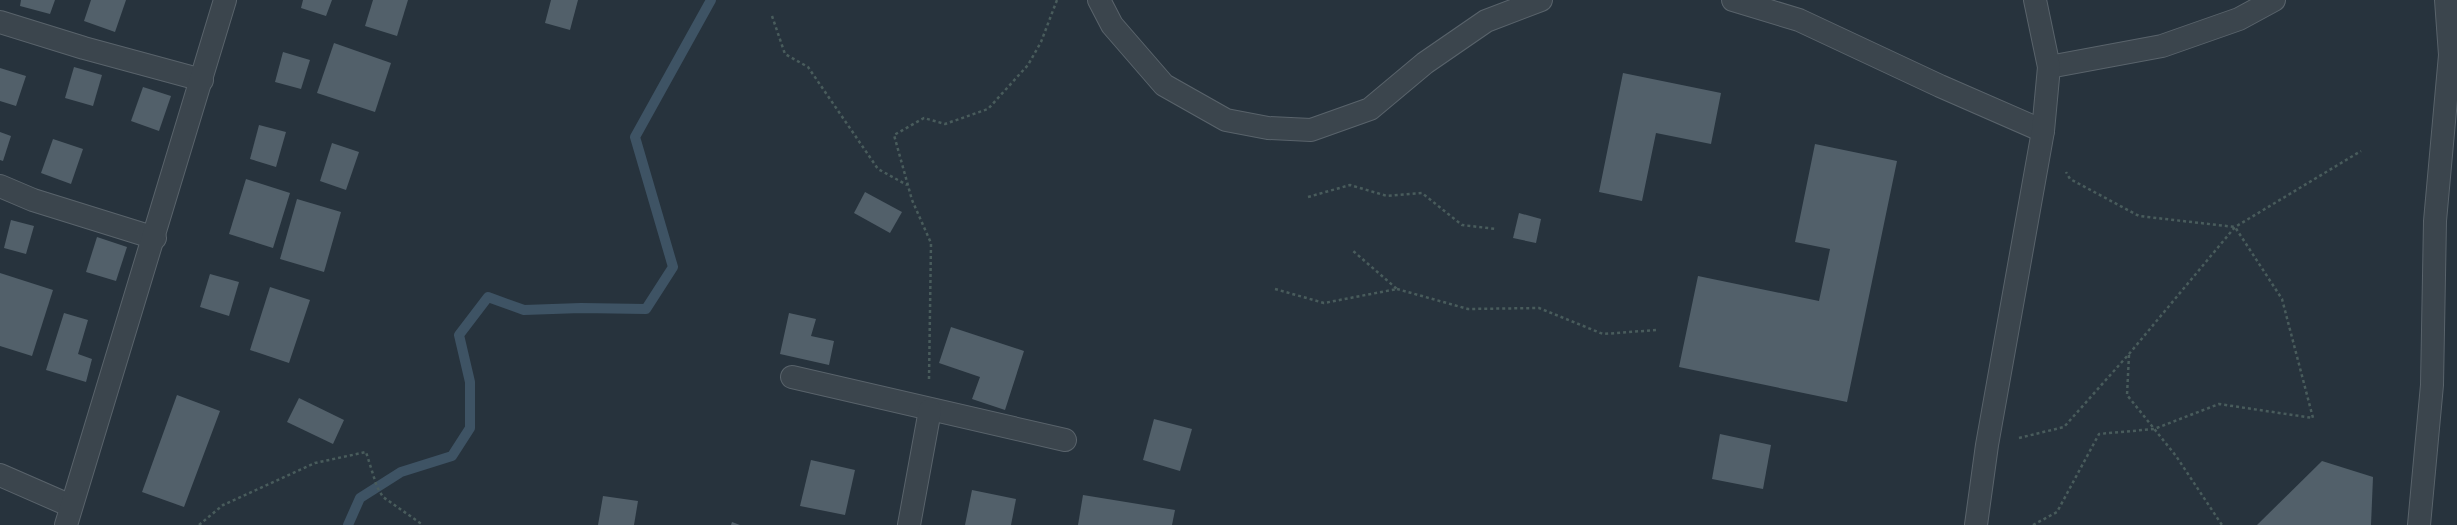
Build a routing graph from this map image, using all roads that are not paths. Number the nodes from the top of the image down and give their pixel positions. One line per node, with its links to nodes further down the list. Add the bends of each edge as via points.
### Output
1 (225, 0): 10 (street)
2 (1099, 0): 3 (street, via 1112,25 1164,85 1226,120 1268,128 1311,130 1370,109 1425,63 1486,21)
3 (1541, 0)
4 (1733, 0): 11 (street, via 1799,20)
5 (2035, 0): 9 (street)
6 (2274, 0): 9 (street, via 2239,19 2162,46)
7 (2446, 0): 21 (street, via 2450,55 2435,221 2432,385)
8 (0, 22): 10 (street)
9 (2049, 67): 11 (street)
10 (202, 80): 13 (street)
11 (2044, 131): 20 (street, via 1987,445)
12 (0, 186): 13 (street, via 33,200)
13 (155, 238): 18 (street)
14 (792, 377): 15 (street)
15 (930, 410): 16 (street); 19 (street)
16 (1065, 440)
17 (0, 475): 18 (street)
18 (69, 515)
19 (909, 525)
20 (1976, 525)
21 (2420, 525)

